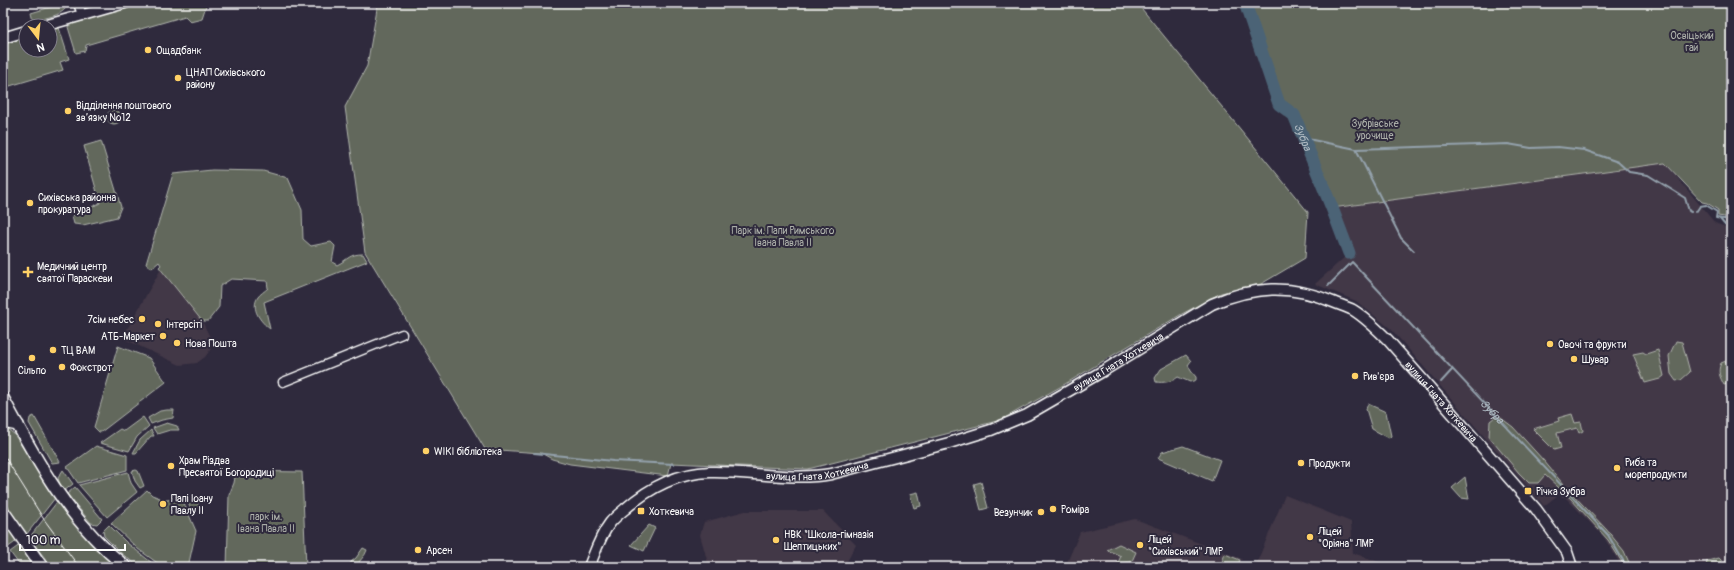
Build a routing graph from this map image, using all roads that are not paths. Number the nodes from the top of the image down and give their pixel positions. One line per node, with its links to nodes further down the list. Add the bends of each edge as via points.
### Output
1 (78, 3): 3 (street)
2 (125, 3): 3 (street)
3 (82, 15): 4 (street)
4 (58, 22)
5 (18, 33): 6 (street)
6 (3, 38)
7 (402, 334): 8 (street)
8 (283, 382)
9 (3, 398): 11 (main road)
10 (3, 422): 11 (main road)
11 (18, 425): 14 (main road, via 60,496 91,535)
12 (3, 511): 13 (main road)
13 (40, 566)
14 (126, 567)
15 (589, 567): 16 (street, вулиця Гната Хоткевича, via 611,522 637,498 678,476 711,472 813,477 991,430 1027,415 1212,304 1244,293 1282,288 1318,295 1352,310 1388,340 1536,508 1567,552)
16 (1572, 567)

